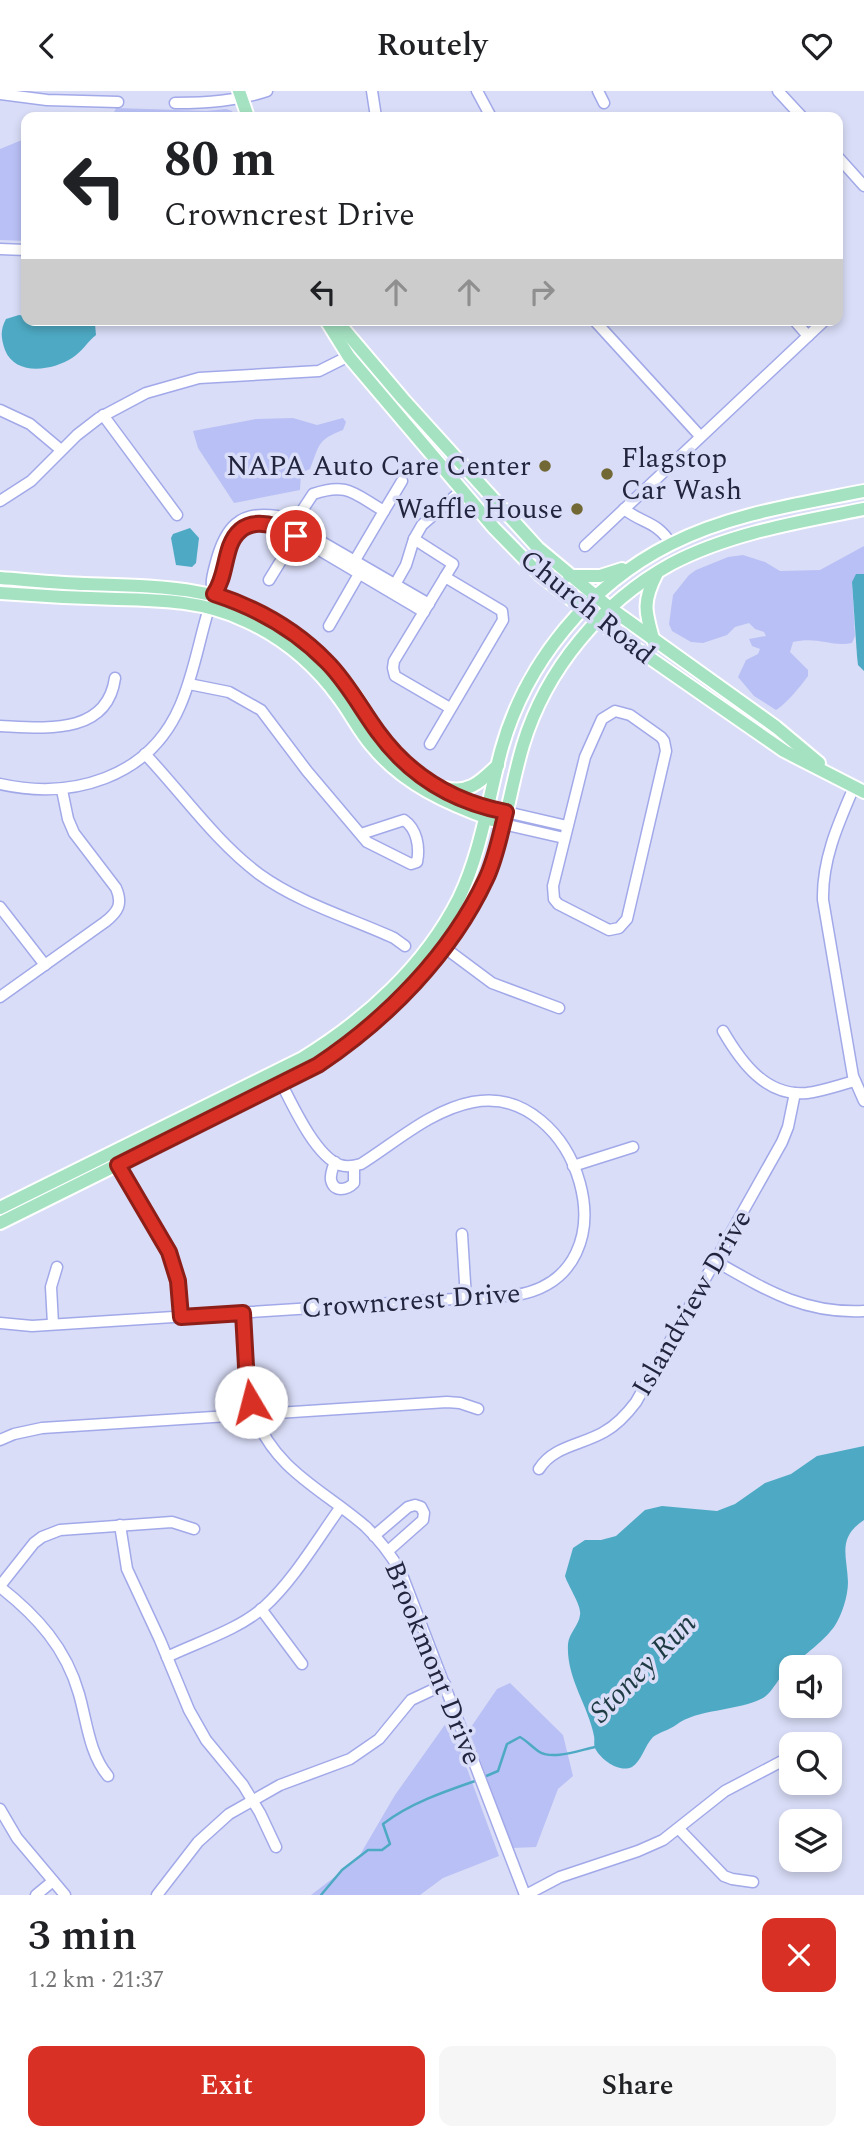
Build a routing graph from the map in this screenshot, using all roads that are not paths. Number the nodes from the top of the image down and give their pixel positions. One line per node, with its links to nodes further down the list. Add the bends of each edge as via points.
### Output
1 (267, 91): 7 (street)
2 (372, 91): 12 (street)
3 (477, 91): 13 (street)
4 (598, 91): 10 (street)
5 (778, 91): 14 (street)
6 (0, 94): 8 (street)
7 (240, 95): 9 (street, via 217,102); 11 (main road)
8 (118, 102)
9 (175, 103)
10 (604, 103)
11 (246, 112)
12 (375, 112)
13 (488, 112)
14 (797, 112)
15 (843, 163): 16 (street)
16 (864, 186)
17 (0, 249): 18 (street)
18 (21, 250)
19 (331, 326): 25 (main road, Church Road)
20 (339, 326): 25 (main road, Church Road)
21 (599, 326): 28 (street)
22 (799, 326): 24 (street)
23 (819, 326): 24 (street)
24 (808, 336): 28 (street)
25 (355, 353): 27 (street, via 308,373 217,376 173,384); 31 (main road, Church Road); 45 (main road, Church Road, via 519,529)
26 (0, 409): 29 (street, via 30,424)
27 (103, 415): 29 (street); 37 (street)
28 (700, 436): 34 (street)
29 (61, 450): 33 (street, via 23,488)
30 (402, 481): 36 (street)
31 (462, 490): 39 (street, via 422,525); 55 (main road, Church Road, via 523,559)
32 (864, 491): 40 (main road, via 734,519)
33 (0, 501)
34 (624, 509): 40 (street, via 662,529); 41 (street)
35 (864, 509): 44 (main road, via 727,541)
36 (384, 511): 38 (street, via 339,488 313,494); 43 (street)
37 (177, 515)
38 (294, 531): 43 (street); 48 (street); 52 (street, via 266,522 243,530 233,539)
39 (414, 539): 46 (street, via 453,564); 49 (street)
40 (671, 544): 42 (main road)
41 (585, 546)
42 (638, 563): 45 (main road, via 605,575); 51 (main road)
43 (357, 567): 49 (street); 57 (street)
44 (658, 572): 54 (main road); 58 (main road, via 645,608)
45 (569, 576): 51 (main road, Church Road)
46 (445, 577): 53 (street); 61 (street, via 502,611 503,620)
47 (0, 578): 52 (main road, via 154,585 190,589)
48 (269, 580)
49 (393, 588): 53 (street)
50 (0, 593): 52 (main road)
51 (595, 597): 54 (main road, Church Road); 55 (main road)
52 (211, 601): 60 (street); 68 (main road, via 257,611 312,648 342,680 390,746); 71 (main road, via 293,649 331,687 387,762 435,797)
53 (426, 608): 61 (street, via 393,668 395,676)
54 (610, 608): 56 (main road); 58 (main road, Church Road)
55 (583, 610): 56 (main road, Church Road); 65 (main road, via 533,675)
56 (597, 621): 66 (main road, Church Road, via 784,751); 72 (main road, via 572,649 540,701 523,743)
57 (329, 626)
58 (654, 642): 66 (main road, Church Road, via 776,727)
59 (115, 678): 62 (street, via 109,701 81,722 52,728)
60 (188, 684): 64 (street, via 168,728); 74 (street, via 229,692 261,710)
61 (450, 708): 63 (street)
62 (0, 726)
63 (430, 744)
64 (145, 754): 69 (street, via 100,781); 77 (street, via 259,874)
65 (498, 764): 68 (main road, via 472,787); 71 (main road)
66 (838, 778): 70 (main road, Church Road)
67 (0, 784): 69 (street)
68 (439, 787): 71 (main road)
69 (62, 790): 79 (street, via 71,826 116,888 120,903 114,915)
70 (859, 790): 84 (street, via 828,854 822,900)
71 (486, 813): 72 (main road); 83 (main road, via 460,896 422,954 335,1037)
72 (505, 818): 73 (street); 75 (street); 78 (main road, via 486,878)
73 (567, 826): 75 (street); 75 (street, via 586,757 605,715 625,712 664,741 665,757 627,919 620,927 603,928 554,899)
74 (361, 834): 74 (street, via 372,846 411,864 417,862 416,833 404,820)
75 (564, 838)
76 (0, 908): 79 (street)
77 (405, 946)
78 (445, 948): 81 (street, via 492,983); 85 (main road, via 349,1044)
79 (45, 965): 80 (street)
80 (0, 997)
81 (559, 1008)
82 (723, 1031): 86 (street, via 757,1077)
83 (275, 1071): 85 (street, Crowncrest Drive); 89 (main road)
84 (855, 1081): 86 (street); 87 (street)
85 (282, 1084): 90 (street, Crowncrest Drive, via 315,1142); 91 (main road)
86 (795, 1093): 97 (street, Islandview Drive, via 782,1142)
87 (864, 1101)
88 (633, 1147): 93 (street)
89 (111, 1153): 91 (street); 94 (main road)
90 (335, 1162): 92 (street); 92 (street, Crowncrest Drive, via 331,1179 341,1189 354,1183)
91 (118, 1165): 95 (main road); 102 (street, via 169,1252 178,1281)
92 (354, 1166): 93 (street, Crowncrest Drive, via 445,1110 483,1101 509,1104 541,1121 562,1143)
93 (573, 1166): 99 (street, Crowncrest Drive, via 585,1227 570,1264 552,1281 530,1292)
94 (0, 1207)
95 (0, 1223)
96 (462, 1234): 99 (street)
97 (715, 1261): 100 (street, via 794,1303 839,1312); 108 (street, Islandview Drive, via 628,1412 602,1433 545,1458)
98 (57, 1267): 104 (street, via 51,1287)
99 (466, 1299): 101 (street, Crowncrest Drive)
100 (864, 1311)
101 (243, 1313): 102 (street, Crowncrest Drive); 106 (street, Brookmont Drive, via 247,1384)
102 (181, 1317): 104 (street, Crowncrest Drive)
103 (0, 1323): 104 (street, Crowncrest Drive)
104 (53, 1325)
105 (478, 1409): 106 (street, via 447,1402)
106 (254, 1414): 107 (street, via 42,1428); 109 (street, Brookmont Drive, via 282,1461)
107 (0, 1440)
108 (539, 1469)
109 (340, 1508): 112 (street, Brookmont Drive); 115 (street)
110 (120, 1525): 111 (street, via 172,1522); 114 (street, via 60,1530 42,1537); 116 (street, via 127,1569)
111 (194, 1529)
112 (374, 1535): 113 (street, Brookmont Drive); 113 (street, via 408,1507 421,1507 423,1520)
113 (388, 1551): 118 (street, Brookmont Drive, via 409,1587)
114 (0, 1586): 120 (street, via 39,1621 60,1650 78,1691 98,1765)
115 (261, 1609): 116 (street); 117 (street)
116 (167, 1657): 121 (street, via 196,1724)
117 (302, 1664)
118 (445, 1684): 121 (street, via 411,1700 379,1739 350,1759); 130 (street, Brookmont Drive)
119 (779, 1762): 123 (street, via 725,1791)
120 (107, 1776)
121 (252, 1800): 124 (street); 129 (street, via 210,1830)
122 (0, 1809): 125 (street, via 17,1838)
123 (679, 1829): 126 (street, via 724,1876); 130 (street, via 646,1848 560,1877)
124 (276, 1847)
125 (53, 1881): 127 (street); 128 (street)
126 (753, 1882)
127 (36, 1895)
128 (65, 1895)
129 (157, 1895)
130 (526, 1895)

